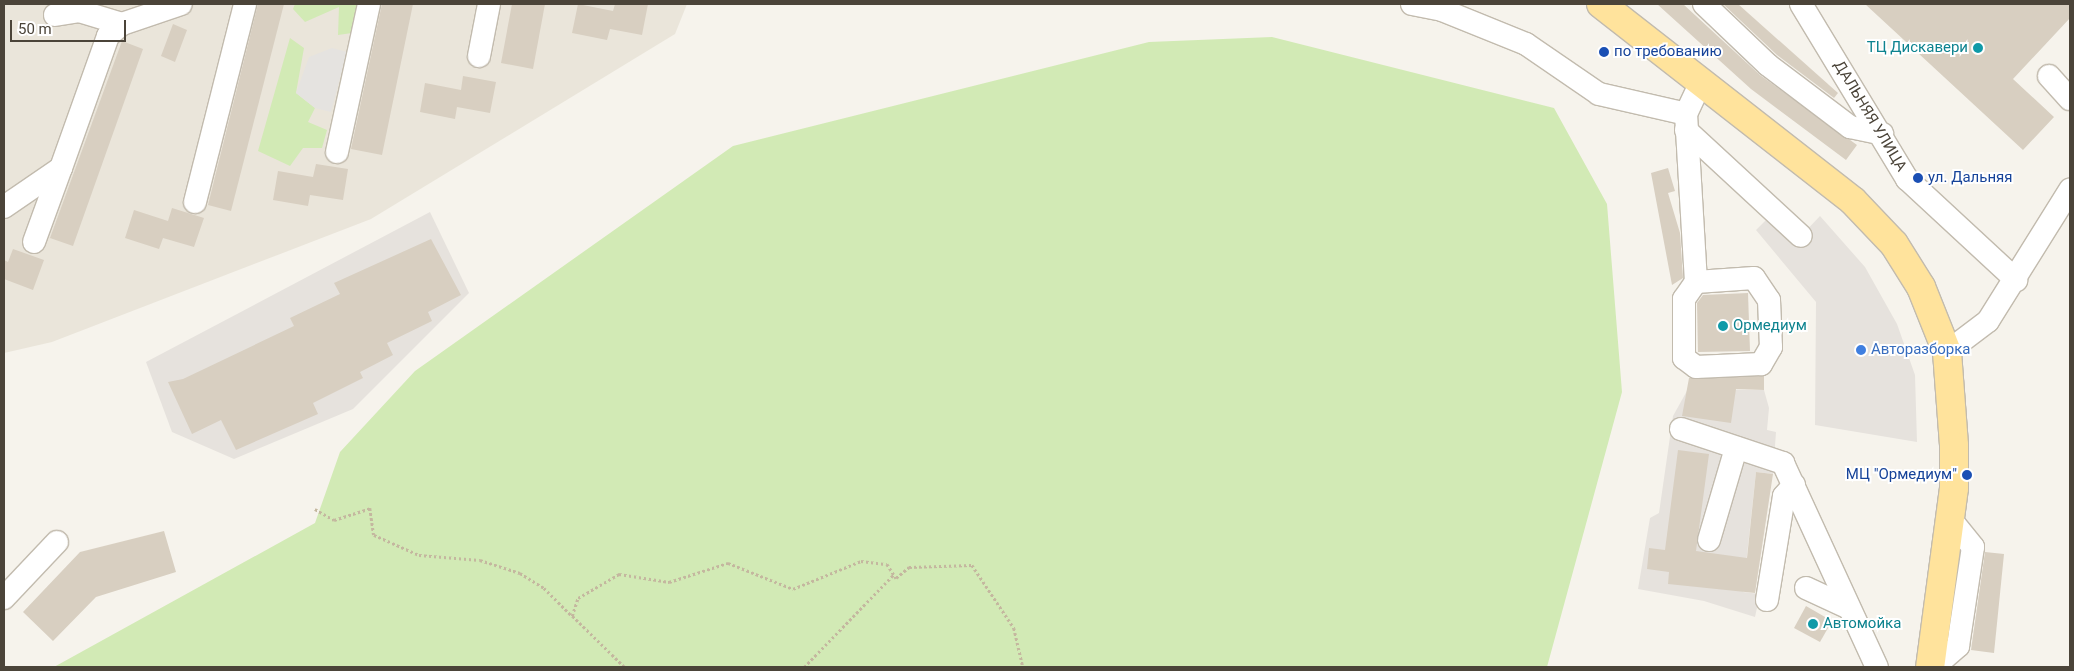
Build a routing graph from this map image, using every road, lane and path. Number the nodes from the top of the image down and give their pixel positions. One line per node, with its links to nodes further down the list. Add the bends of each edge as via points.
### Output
1 (181, 4): 10 (street)
2 (245, 4): 20 (street)
3 (369, 4): 17 (street)
4 (489, 4): 11 (street)
5 (1412, 4): 15 (street, via 1442,10 1526,44 1599,94)
6 (1601, 4): 13 (main road)
7 (1704, 4): 16 (street, via 1768,65 1850,127)
8 (1801, 4): 16 (street, ДАЛЬНЯЯ УЛИЦА)
9 (55, 15): 10 (street, via 79,11)
10 (122, 24): 18 (street, via 108,36)
11 (480, 56)
12 (2049, 76): 14 (street)
13 (1701, 82): 15 (street); 27 (main road, via 1853,201 1894,244 1913,272)
14 (2070, 98)
15 (1686, 122): 23 (street); 26 (street)
16 (1882, 134): 25 (street, ДАЛЬНЯЯ УЛИЦА, via 1907,179)
17 (337, 152)
18 (61, 168): 21 (street); 24 (street)
19 (2070, 190): 22 (street)
20 (195, 202)
21 (4, 207)
22 (2063, 218): 25 (street)
23 (1801, 236)
24 (34, 242)
25 (2016, 280): 27 (street, via 1988,320)
26 (1696, 282): 26 (street, via 1684,299 1684,358 1696,367 1761,364 1771,347 1769,300 1754,278)
27 (1946, 352): 32 (main road, via 1954,446)
28 (1681, 429): 29 (street)
29 (1736, 448): 30 (street, via 1783,463); 33 (street)
30 (1794, 485): 38 (street, via 1784,496); 39 (street)
31 (315, 509): 40 (path, via 334,520 370,508 374,534 419,555 480,560 520,572 544,588)
32 (1950, 519): 45 (main road); 46 (street, via 1973,547 1958,646)
33 (1709, 540)
34 (57, 542): 37 (street)
35 (893, 575): 40 (path, via 887,564 861,561 793,589 728,563 668,582 619,574 578,598); 42 (path); 43 (path, via 902,574 909,567 972,565 1014,628)
36 (1806, 588): 39 (street)
37 (4, 598)
38 (1767, 600)
39 (1849, 608): 44 (street)
40 (572, 616): 41 (path)
41 (624, 667)
42 (804, 667)
43 (1023, 667)
44 (1877, 667)
45 (1930, 667)
46 (1934, 667)

